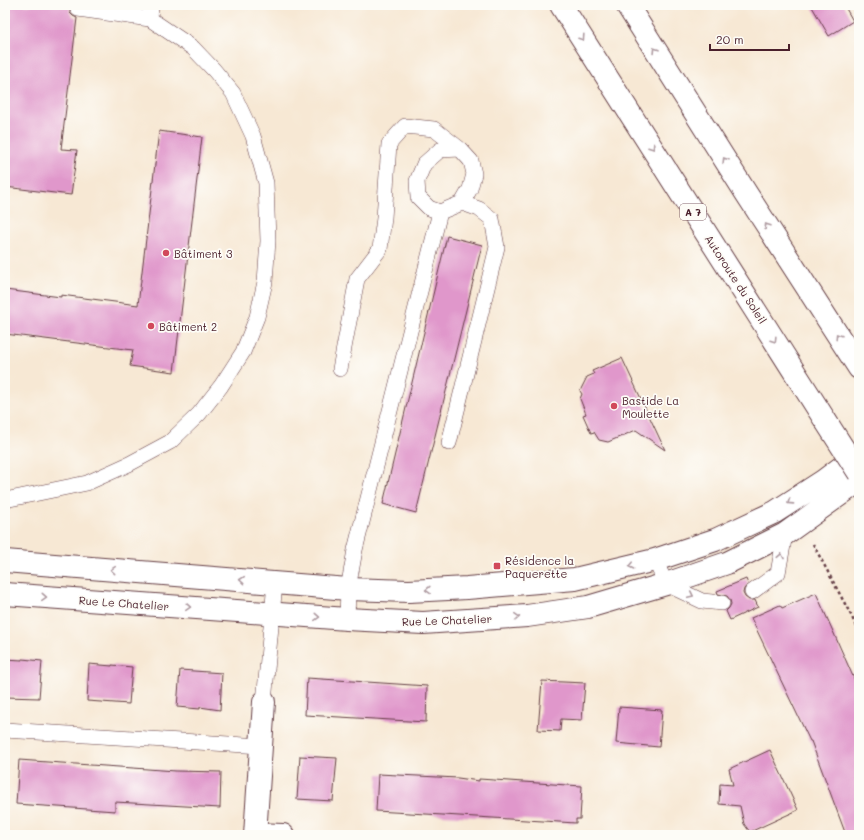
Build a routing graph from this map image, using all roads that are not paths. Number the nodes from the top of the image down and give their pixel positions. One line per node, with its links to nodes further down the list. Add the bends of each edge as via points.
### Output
1 (561, 5): 12 (main road, Autoroute du Soleil / A 7, one-way to 12, bridge)
2 (627, 5): 8 (main road, one-way to 2)
3 (78, 8): 4 (lane)
4 (150, 12): 14 (lane, via 193,48 214,70 233,93 253,136 266,183 268,241 265,282 257,317 243,352 221,386 170,442 87,483)
5 (460, 149): 6 (lane, via 471,161 474,174); 7 (lane, via 440,150 424,164 417,181 418,197 429,208); 9 (lane, via 434,129 405,126 389,144 380,249 358,279)
6 (462, 204): 7 (lane); 10 (lane, via 479,208 492,219 497,247)
7 (440, 212): 20 (lane, via 355,550)
8 (859, 368)
9 (340, 369)
10 (449, 443)
11 (859, 454): 16 (main road, one-way to 16, via 775,512 715,540)
12 (859, 473)
13 (859, 481): 15 (main road, Rue Le Chatelier)
14 (5, 500)
15 (785, 534): 19 (main road, Rue Le Chatelier, via 726,562); 21 (lane, one-way to 15, via 778,573)
16 (655, 560): 19 (lane); 20 (main road, one-way to 20, via 575,579 409,591)
17 (5, 561): 18 (main road, one-way to 17)
18 (275, 583): 20 (main road); 24 (lane)
19 (666, 584): 23 (lane, one-way to 23, via 702,601); 25 (main road, Rue Le Chatelier, one-way to 19, via 424,622 527,616 588,607)
20 (348, 589): 25 (lane)
21 (752, 592)
22 (5, 594): 24 (main road, Rue Le Chatelier, one-way to 24)
23 (722, 603)
24 (272, 614): 25 (main road, Rue Le Chatelier, one-way to 25); 26 (lane)
25 (347, 619)
26 (264, 702): 28 (main road)
27 (5, 730): 28 (lane)
28 (261, 746): 29 (main road)
29 (255, 834): 30 (main road)
30 (283, 835)

